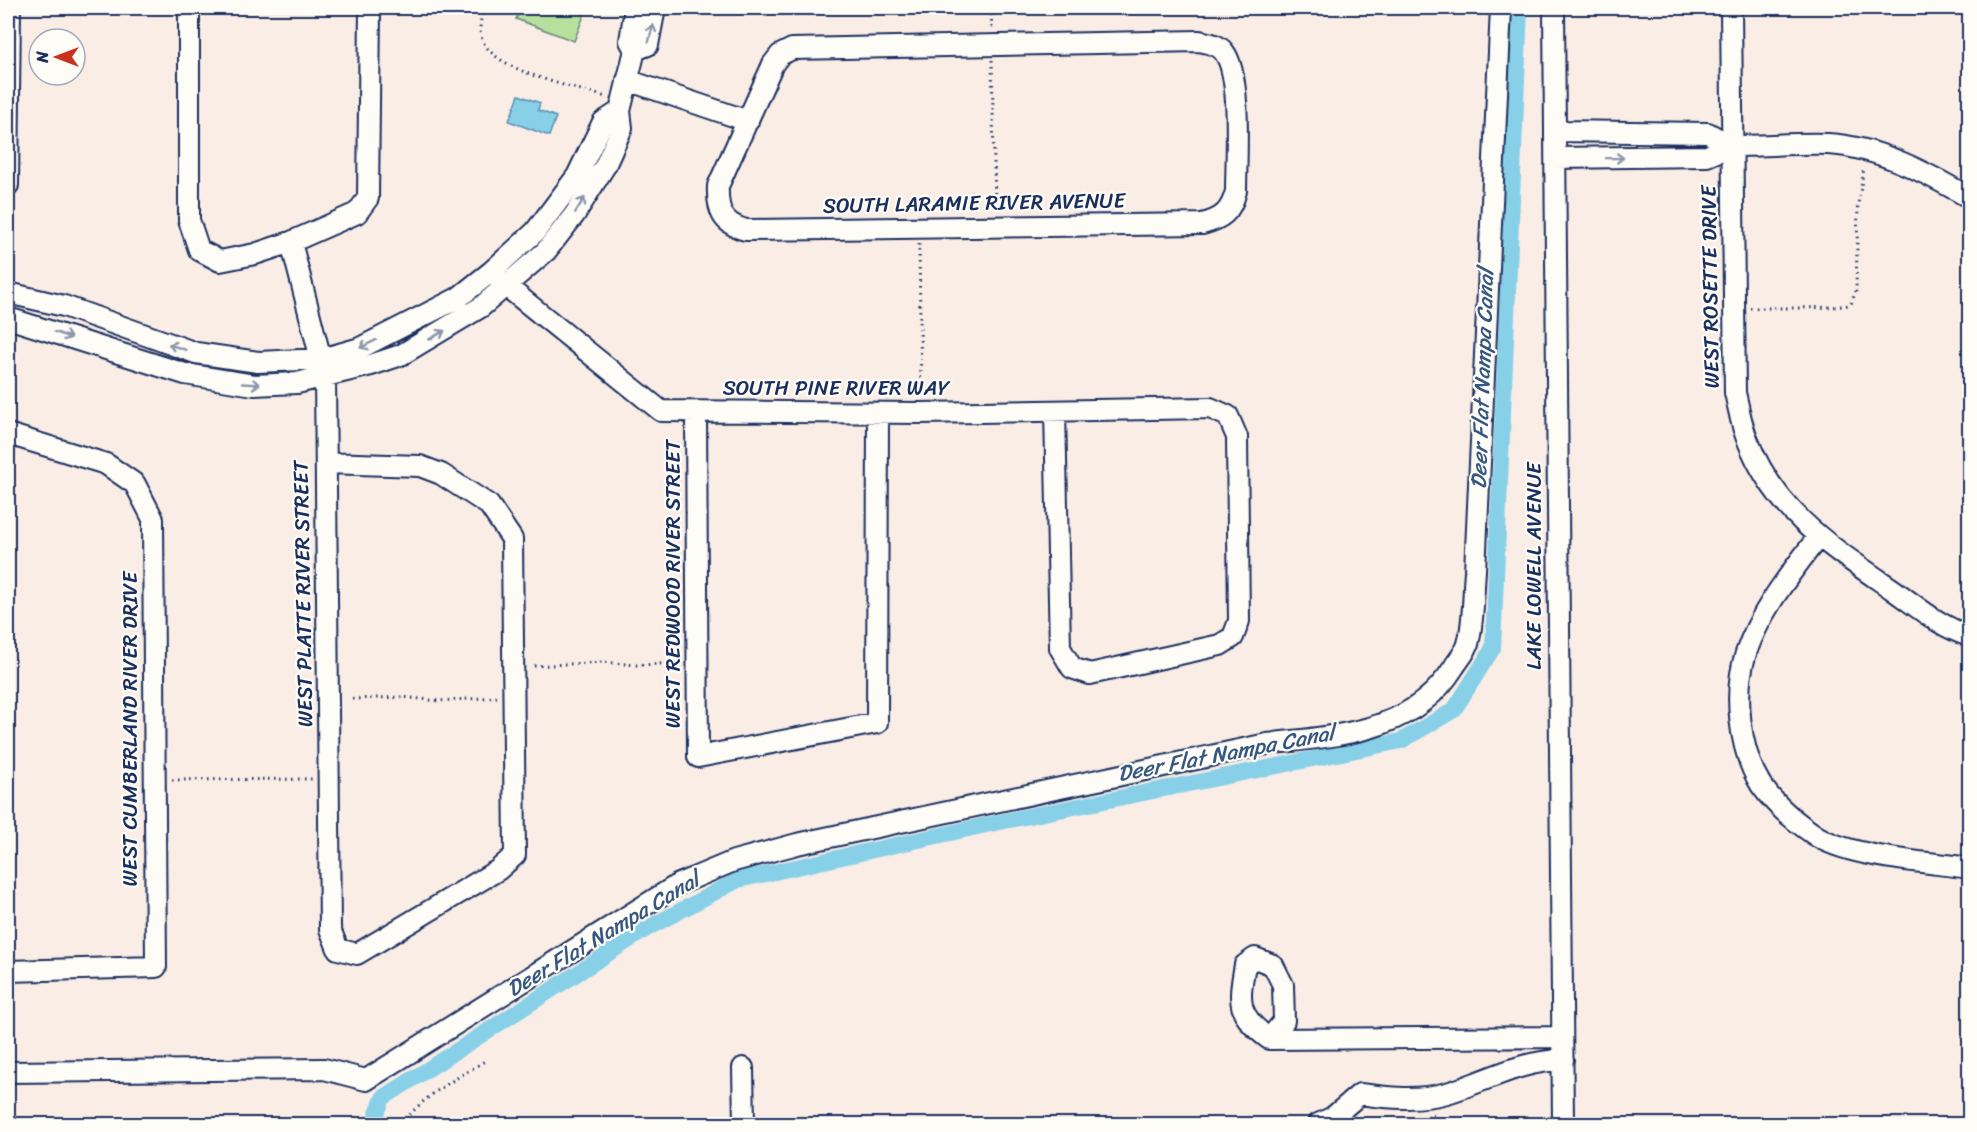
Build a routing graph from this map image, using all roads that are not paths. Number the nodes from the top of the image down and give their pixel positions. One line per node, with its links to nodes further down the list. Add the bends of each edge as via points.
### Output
1 (10, 8): 16 (street)
2 (189, 8): 18 (street, via 189,220 199,250 220,261)
3 (370, 8): 18 (street, via 368,198 357,213)
4 (635, 8): 9 (street, via 630,41)
5 (655, 8): 9 (street, one-way to 5, via 648,45)
6 (1501, 8): 37 (street, via 1475,571 1468,645 1444,682 1415,710 1389,723 1339,735 1256,746 797,844 734,861 679,884 366,1080 324,1069)
7 (1554, 8): 13 (street, LAKE LOWELL AVENUE)
8 (1731, 8): 14 (street, WEST ROSETTE DRIVE)
9 (635, 50): 10 (street)
10 (627, 80): 11 (street); 12 (street)
11 (621, 107): 19 (street, via 603,122 577,176 535,232); 20 (street, one-way to 11, via 546,250 575,214 605,166 622,128)
12 (748, 121): 12 (street, SOUTH LARAMIE RIVER AVENUE, via 718,186 717,203 723,218 746,230 1202,224 1227,214 1236,191 1234,77 1223,50 1212,43 792,49 773,64)
13 (1556, 131): 14 (street, via 1708,133); 15 (street, LAKE LOWELL AVENUE)
14 (1731, 146): 15 (street, one-way to 14, via 1707,156); 17 (street, via 1830,144 1867,152 1919,169); 29 (street, WEST ROSETTE DRIVE, via 1734,393 1747,440 1763,474 1784,504)
15 (1556, 158): 33 (street, LAKE LOWELL AVENUE)
16 (8, 184)
17 (1970, 198)
18 (291, 242): 23 (street, WEST PLATTE RIVER STREET)
19 (492, 271): 20 (street, SOUTH PINE RIVER WAY); 23 (street, one-way to 23, via 458,298)
20 (506, 286): 23 (street, one-way to 20, via 370,365 401,355 450,327); 25 (street, SOUTH PINE RIVER WAY, via 661,411)
21 (8, 293): 23 (street, one-way to 21, via 196,353 64,306)
22 (8, 318): 23 (street, one-way to 23, via 121,356 218,382 297,383)
23 (323, 367): 28 (street, WEST PLATTE RIVER STREET)
24 (1055, 411): 24 (street, SOUTH PINE RIVER WAY, via 1210,408 1228,416 1237,437 1239,621 1233,637 1220,645 1090,674 1071,668 1060,648); 26 (street, SOUTH PINE RIVER WAY)
25 (696, 412): 26 (street, SOUTH PINE RIVER WAY); 26 (street, WEST REDWOOD RIVER STREET, via 698,757 877,723)
26 (878, 414)
27 (8, 434): 32 (street, WEST CUMBERLAND RIVER DRIVE, via 106,464 135,484 153,519 156,967)
28 (326, 463): 28 (street, WEST PLATTE RIVER STREET, via 330,929 338,949 357,954 498,870 515,855 512,539 489,505 441,474 420,466)
29 (1818, 537): 30 (street, WEST ROSETTE DRIVE, via 1936,620); 31 (street, via 1769,603 1746,653 1738,696 1743,739 1761,784 1787,814 1820,837 1855,850)
30 (1970, 636)
31 (1970, 868)
32 (8, 971)
33 (1562, 1037): 34 (street); 35 (street, LAKE LOWELL AVENUE)
34 (1269, 1039)
35 (1563, 1060): 39 (street, via 1528,1062 1436,1096 1396,1100 1360,1094); 40 (street, LAKE LOWELL AVENUE)
36 (743, 1068): 38 (street)
37 (8, 1072)
38 (744, 1125)
39 (1318, 1125)
40 (1563, 1125)

